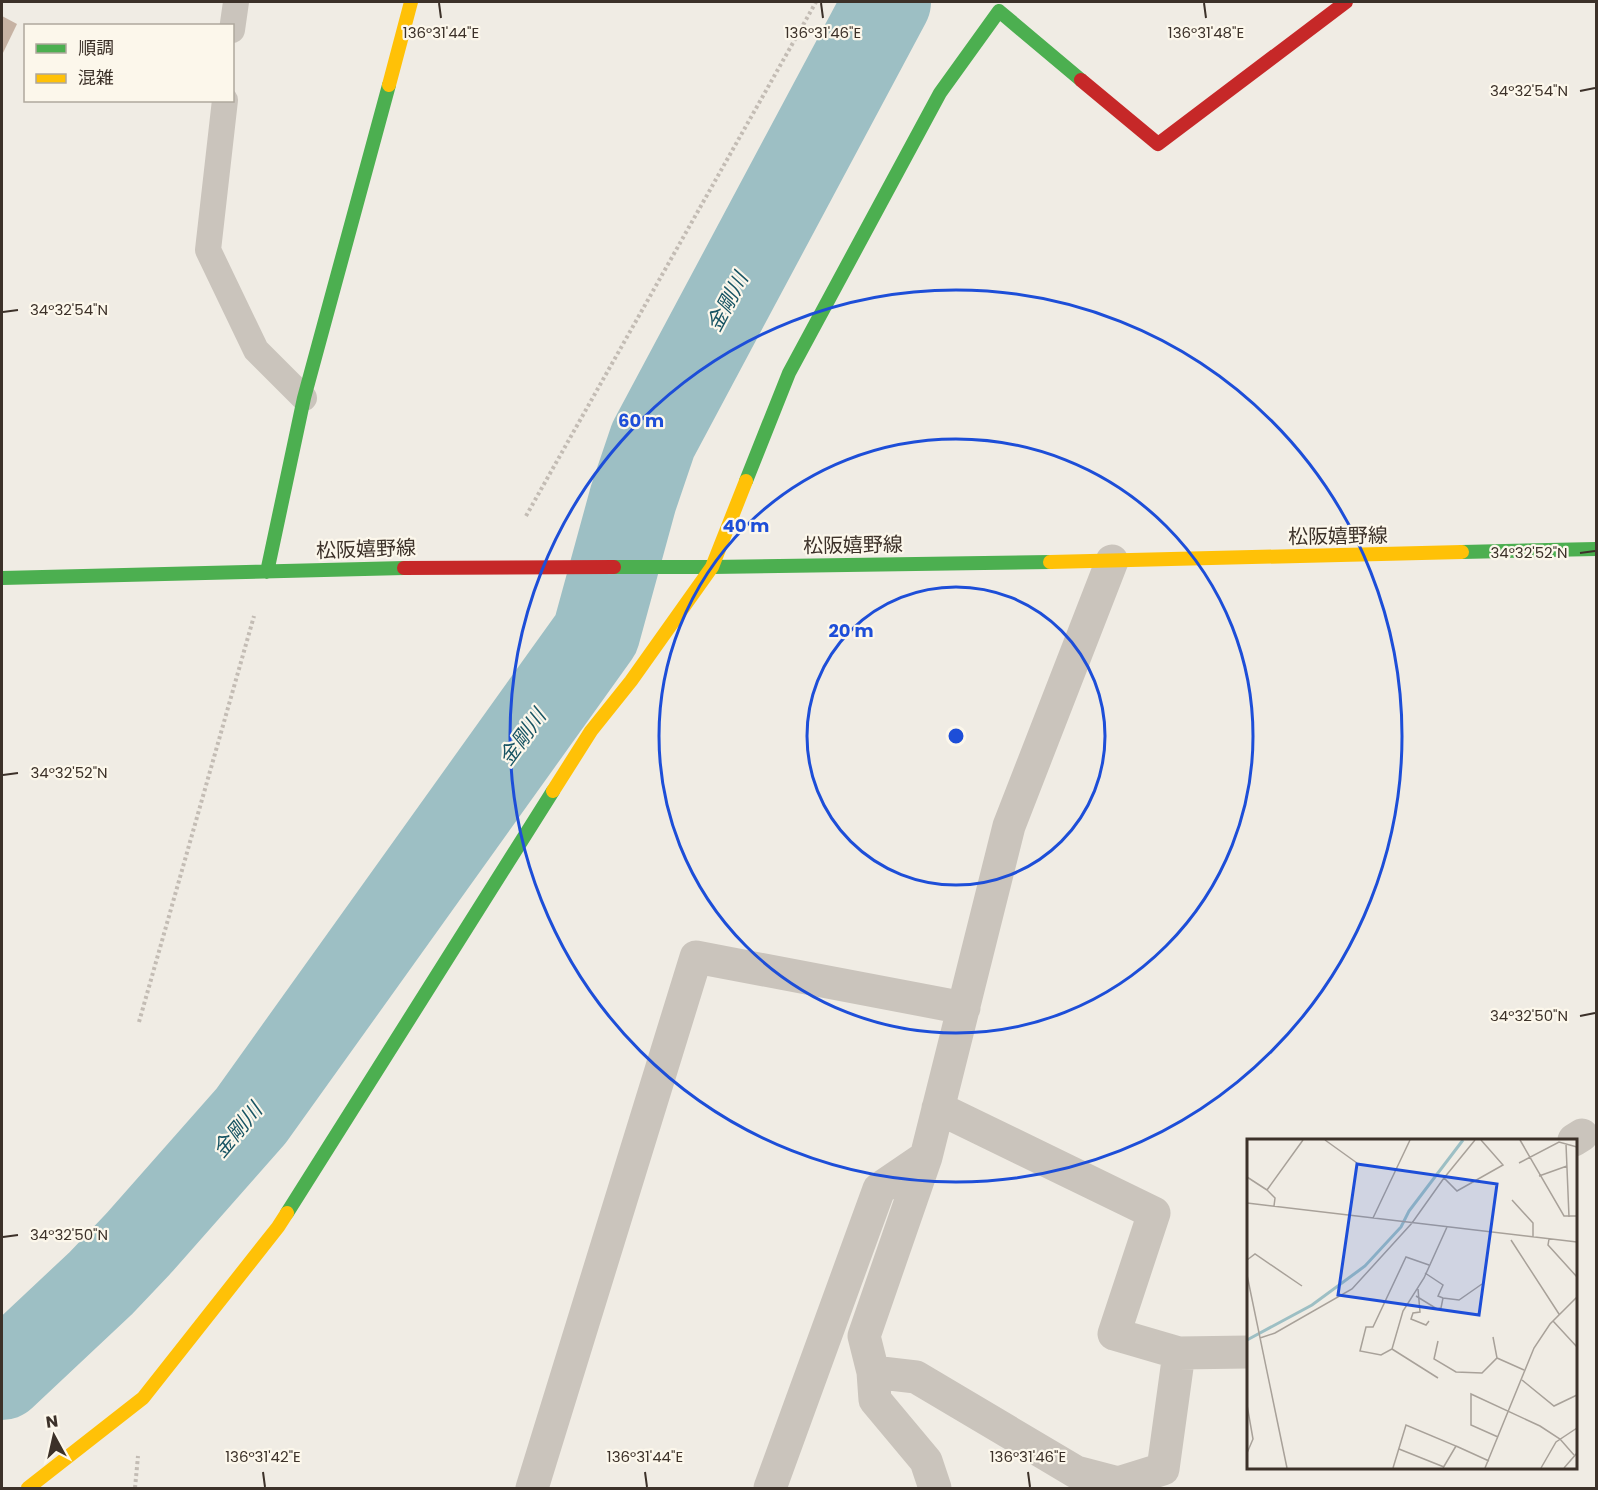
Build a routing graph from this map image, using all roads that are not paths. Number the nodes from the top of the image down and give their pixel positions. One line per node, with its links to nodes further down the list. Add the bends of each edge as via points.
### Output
1 (236, 2): 5 (lane)
2 (411, 2): 7 (street)
3 (1346, 2): 4 (street, via 1158,144)
4 (1001, 6): 10 (street, via 940,93 789,373)
5 (233, 24)
6 (225, 102): 7 (lane, via 208,249 256,350)
7 (304, 398): 11 (street)
8 (1596, 549): 9 (street, 松阪嬉野線)
9 (1112, 561): 10 (street, 松阪嬉野線); 13 (street, via 1009,826)
10 (712, 567): 11 (street, 松阪嬉野線, via 428,567); 19 (street, via 591,731 278,1227 143,1398)
11 (267, 572): 12 (street, 松阪嬉野線)
12 (2, 578)
13 (964, 1008): 14 (street); 20 (street, via 696,957)
14 (938, 1108): 15 (street); 17 (street, via 1154,1213 1114,1334)
15 (926, 1157): 18 (street, via 864,1336); 21 (street, via 879,1189)
16 (1247, 1352): 17 (street)
17 (1179, 1353): 18 (street, via 1164,1469 1118,1483 1076,1472 916,1377)
18 (873, 1372): 22 (street, via 875,1400 926,1461)
19 (28, 1488)
20 (532, 1488)
21 (770, 1488)
22 (935, 1488)

